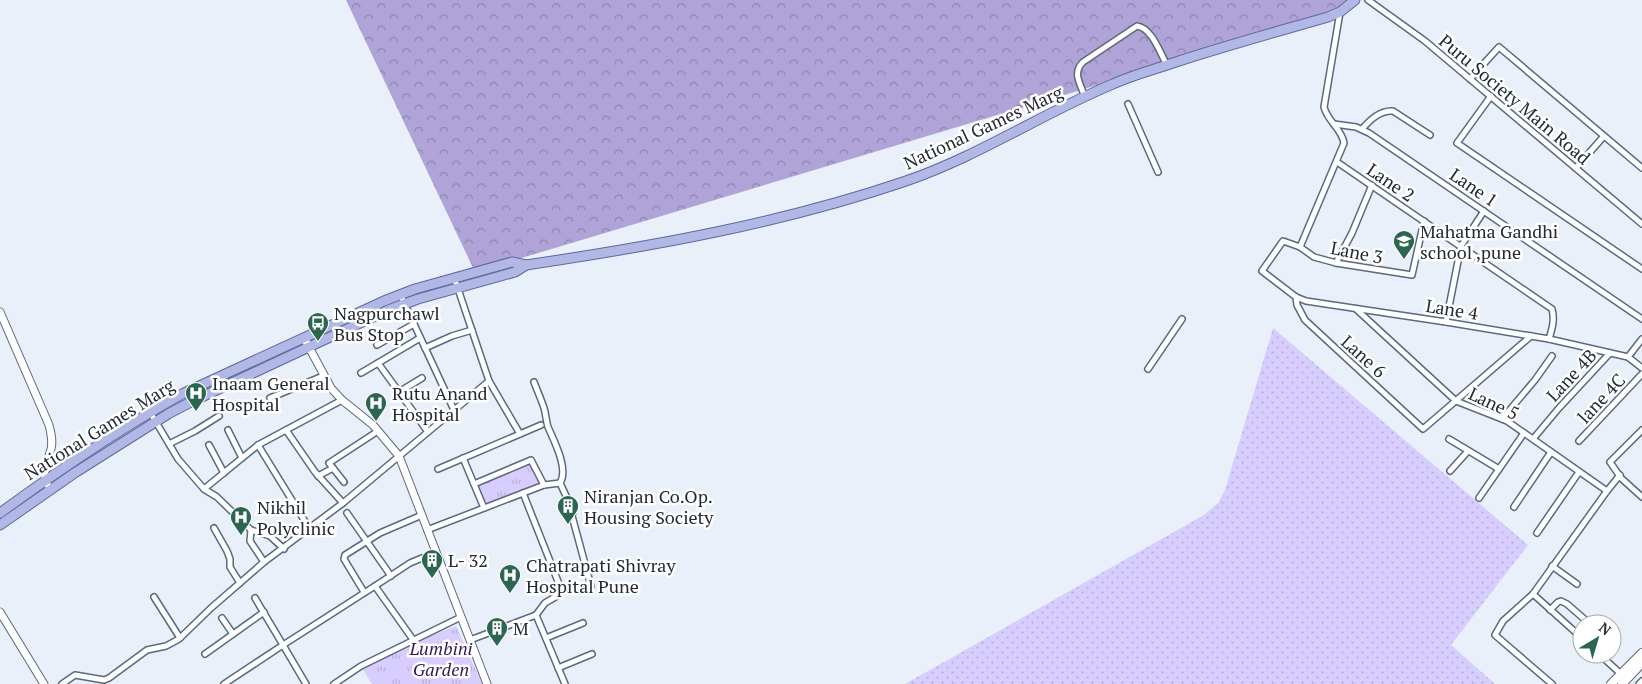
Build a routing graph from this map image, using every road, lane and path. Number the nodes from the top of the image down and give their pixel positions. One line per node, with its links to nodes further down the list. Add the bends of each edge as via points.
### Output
1 (1355, 0): 3 (main road, National Games Marg)
2 (1368, 0): 5 (street, Puru Society Main Road)
3 (1340, 12): 4 (main road, National Games Marg); 9 (street, via 1324,107)
4 (1167, 65): 7 (main road, National Games Marg); 7 (street, via 1148,31 1137,26 1078,67 1076,72)
5 (1470, 79): 6 (street, Puru Society Main Road); 12 (street, via 1499,47)
6 (1490, 96): 14 (street, Puru Society Main Road); 25 (street, via 1457,143)
7 (1084, 97): 24 (main road, National Games Marg, via 950,164 867,194 804,212 679,240)
8 (1128, 104): 16 (street)
9 (1334, 124): 10 (street, Lane 1); 13 (street, via 1343,135 1344,144)
10 (1362, 129): 11 (street, via 1388,110); 18 (street, Lane 1)
11 (1430, 135)
12 (1604, 136): 14 (street); 15 (street)
13 (1337, 162): 17 (street, Lane 2); 22 (street)
14 (1576, 168): 20 (street, Puru Society Main Road)
15 (1642, 168)
16 (1158, 172)
17 (1372, 185): 19 (street, Lane 2); 23 (street)
18 (1484, 211): 21 (street); 34 (street, Lane 1)
19 (1424, 221): 21 (street, Lane 2); 23 (street, Lane 3, via 1412,275)
20 (1642, 224)
21 (1461, 246): 35 (street); 41 (street, Lane 2, via 1552,309 1554,324)
22 (1300, 247): 23 (street, Lane 3, via 1314,257); 29 (street, Lane 4, via 1283,241 1262,271)
23 (1336, 264)
24 (526, 265): 26 (main road, National Games Marg, via 512,262); 27 (main road, National Games Marg, via 515,272)
25 (1642, 269)
26 (454, 277): 27 (street); 28 (main road, National Games Marg)
27 (458, 287): 30 (main road, National Games Marg); 37 (street)
28 (400, 294): 30 (street); 39 (main road, National Games Marg)
29 (1296, 297): 31 (street, Lane 4, via 1316,304); 61 (street, Lane 6, via 1296,305 1305,320 1423,428)
30 (404, 304): 36 (street); 44 (main road, National Games Marg)
31 (1356, 309): 35 (street, Lane 4); 61 (street, Lane 5)
32 (0, 312): 94 (street, via 49,425 52,439)
33 (1182, 319): 51 (street)
34 (1642, 319)
35 (1446, 322): 38 (street, Lane 4)
36 (414, 324): 40 (street); 43 (street)
37 (472, 330): 45 (street); 56 (street)
38 (1531, 336): 41 (street, Lane 4); 61 (street)
39 (304, 338): 44 (street); 63 (main road, National Games Marg)
40 (420, 338): 45 (street); 49 (street)
41 (1549, 339): 46 (street, Lane 4)
42 (1642, 339): 48 (street)
43 (377, 345)
44 (309, 347): 54 (street); 66 (main road, National Games Marg, via 188,402)
45 (425, 348): 62 (street)
46 (1610, 353): 48 (street, Lane 4); 76 (street, Lane 4B)
47 (1552, 356): 65 (street)
48 (1628, 357): 50 (street, Lane 4)
49 (378, 363): 52 (street); 58 (street)
50 (1642, 368)
51 (1148, 369)
52 (361, 373)
53 (1642, 374): 77 (street, lane 4C)
54 (323, 376): 59 (street); 60 (street)
55 (422, 378): 58 (street)
56 (489, 381): 62 (street); 74 (street)
57 (534, 382): 96 (street, via 561,460 563,478)
58 (400, 392): 72 (street)
59 (270, 398)
60 (342, 400): 69 (street); 71 (street)
61 (1456, 401): 65 (street, Lane 5)
62 (454, 410): 72 (street)
63 (150, 412): 66 (street); 94 (main road, National Games Marg)
64 (219, 416): 78 (street)
65 (1502, 419): 73 (street, Lane 5)
66 (156, 421): 78 (street); 100 (main road, National Games Marg)
67 (541, 425): 74 (street)
68 (228, 430): 84 (street)
69 (286, 430): 80 (street); 93 (street)
70 (1642, 430): 92 (street, via 1610,462)
71 (378, 431): 83 (street); 86 (street, via 329,464)
72 (428, 432): 83 (street)
73 (1524, 433): 76 (street, Lane 5); 88 (street)
74 (520, 434): 85 (street)
75 (1450, 439): 81 (street)
76 (1533, 440): 82 (street, Lane 5)
77 (1579, 441)
78 (169, 444): 99 (street)
79 (209, 445): 91 (street)
80 (258, 445): 84 (street); 113 (street)
81 (1468, 451): 88 (street); 89 (street)
82 (1552, 452): 90 (street, Lane 5); 106 (street)
83 (399, 456): 105 (street); 110 (street)
84 (242, 458): 91 (street)
85 (463, 458): 87 (street); 97 (street)
86 (333, 468): 93 (street); 95 (street)
87 (438, 468)
88 (1498, 469): 104 (street)
89 (1450, 471)
90 (1579, 472): 101 (street, Lane 5); 116 (street)
91 (224, 473): 99 (street)
92 (1620, 475): 101 (street); 103 (street)
93 (318, 476): 105 (street)
94 (45, 481): 100 (street); 108 (main road, National Games Marg)
95 (344, 482)
96 (560, 483): 98 (street); 126 (street, via 573,512)
97 (474, 484): 98 (street, via 531,460); 107 (street)
98 (544, 485): 102 (street)
99 (204, 489): 114 (street, via 217,497)
100 (50, 490): 111 (main road, National Games Marg)
101 (1607, 491): 121 (street)
102 (523, 493): 107 (street); 135 (street, via 561,589)
103 (1641, 495)
104 (1479, 498)
105 (343, 503): 113 (street)
106 (1514, 507)
107 (484, 508): 115 (street)
108 (0, 513)
109 (347, 513): 117 (street)
110 (422, 516): 115 (street); 117 (street)
111 (0, 525)
112 (214, 528): 123 (street)
113 (309, 528): 118 (street)
114 (251, 530): 118 (street, via 270,536); 120 (street, via 250,540)
115 (427, 530): 136 (street)
116 (1537, 533)
117 (367, 541): 122 (street); 127 (street, via 344,558)
118 (284, 549): 120 (street)
119 (422, 558): 122 (street)
120 (264, 562): 123 (street)
121 (1552, 566): 124 (street); 128 (street)
122 (391, 576): 125 (street)
123 (240, 583): 141 (street)
124 (1577, 584)
125 (375, 586): 127 (street); 144 (street)
126 (591, 586)
127 (364, 592): 145 (street)
128 (1533, 594): 131 (street); 161 (street, via 1503,621 1495,635)
129 (154, 597): 141 (street)
130 (255, 598): 133 (street)
131 (1550, 610): 134 (street, via 1558,602 1564,602); 139 (street)
132 (0, 612): 154 (street)
133 (264, 612): 140 (street); 145 (street)
134 (1578, 614)
135 (536, 615): 142 (street); 143 (street)
136 (461, 617): 143 (street); 144 (street)
137 (222, 618): 140 (street)
138 (583, 623): 142 (street)
139 (1572, 629)
140 (233, 634): 147 (street)
141 (180, 638): 155 (street, via 166,646 147,650 104,680 75,675)
142 (546, 638): 151 (street)
143 (470, 640): 159 (street)
144 (414, 641): 158 (street, via 361,666)
145 (283, 645): 156 (street); 157 (street)
146 (1642, 653): 152 (main road)
147 (205, 654)
148 (592, 654): 151 (street)
149 (1642, 663): 163 (main road)
150 (1610, 664): 152 (street)
151 (558, 668): 160 (street)
152 (1621, 674): 162 (main road)
153 (1642, 681): 164 (street)
154 (44, 684)
155 (62, 684)
156 (224, 684)
157 (306, 684)
158 (334, 684)
159 (487, 684)
160 (564, 684)
161 (1552, 684)
162 (1611, 684)
163 (1622, 684)
164 (1639, 684)

